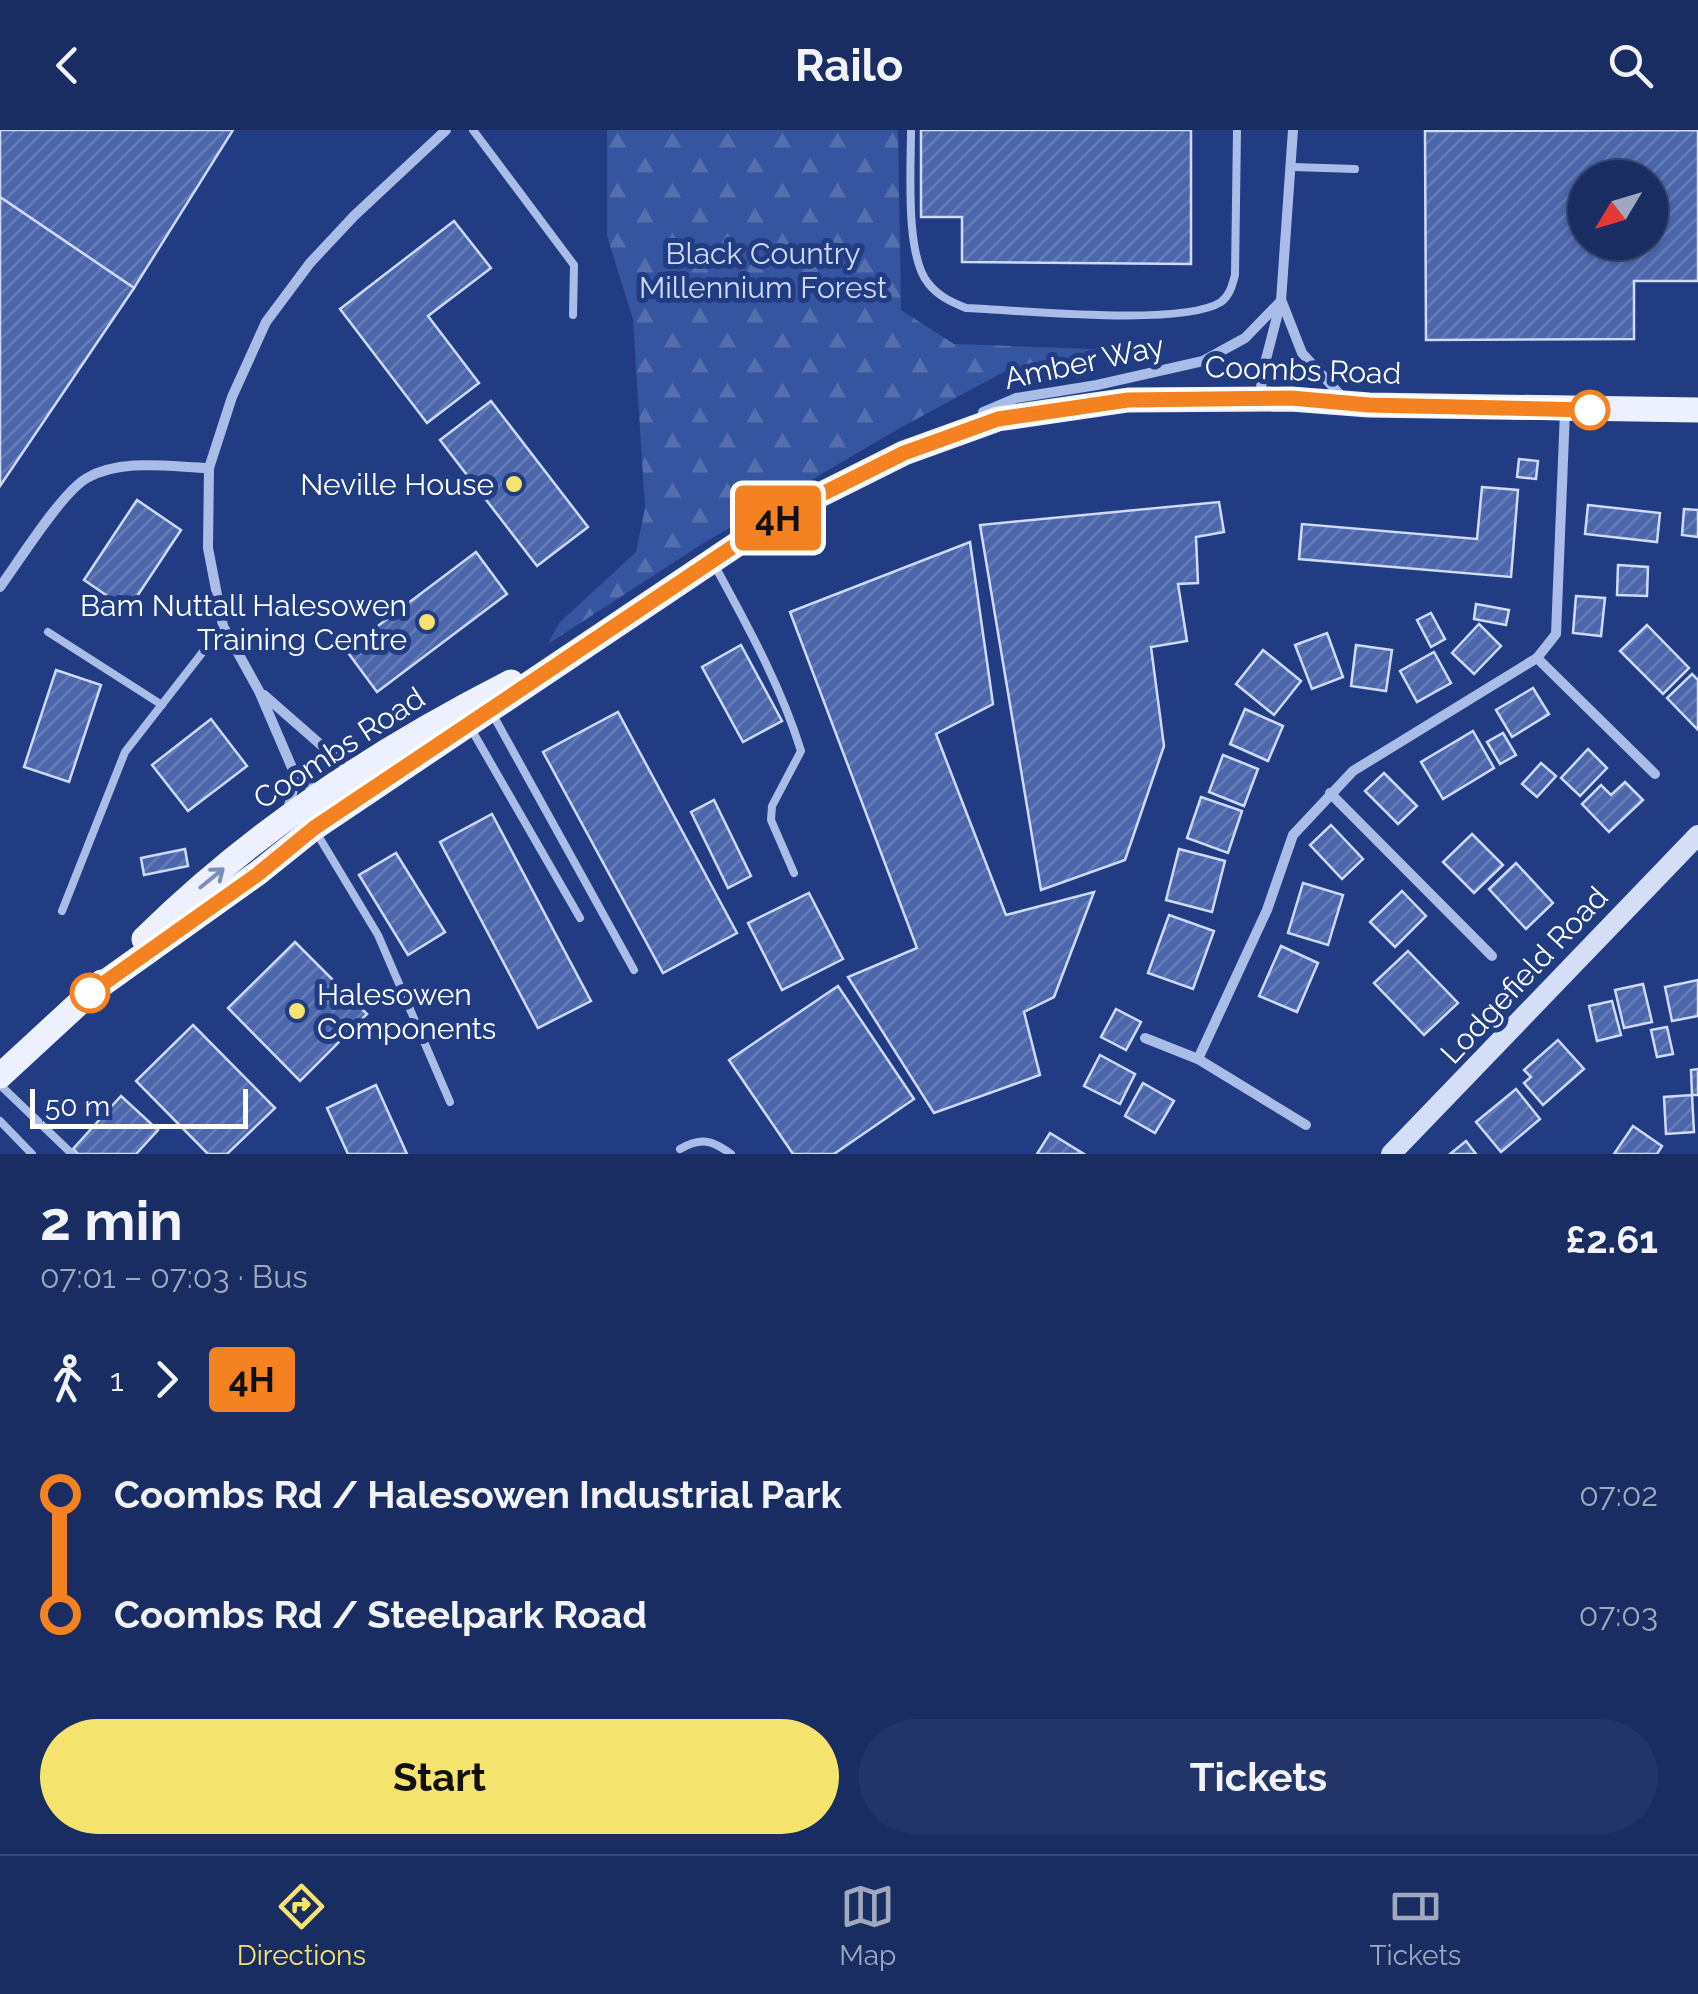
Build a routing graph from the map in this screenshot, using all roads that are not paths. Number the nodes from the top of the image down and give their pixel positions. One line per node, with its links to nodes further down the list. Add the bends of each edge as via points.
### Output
1 (446, 130): 15 (street, via 354,216 266,322)
2 (473, 130): 9 (lane, via 574,265)
3 (911, 130): 4 (lane, via 911,224 925,280 945,300 966,308 1151,316 1217,304 1229,295 1235,275)
4 (1237, 130)
5 (1293, 130): 6 (street)
6 (1293, 167): 7 (lane); 8 (street)
7 (1355, 169)
8 (1282, 301): 10 (street); 11 (street, via 1302,353); 14 (street, Amber Way, via 1245,338 1203,361 1016,398)
9 (574, 315)
10 (1260, 399): 11 (main road, Coombs Road); 14 (main road, Coombs Road, via 1128,400 998,419)
11 (1348, 404): 12 (main road, Coombs Road)
12 (1566, 410): 13 (main road, Coombs Road); 21 (street, via 1556,634)
13 (1698, 410)
14 (945, 438): 16 (main road, Coombs Road, via 782,514)
15 (209, 468): 17 (street, via 128,466 86,478); 18 (street, via 208,548)
16 (713, 562): 20 (main road, Coombs Road); 34 (lane, via 758,646 801,751 772,806)
17 (0, 587)
18 (223, 626): 22 (street); 23 (lane)
19 (48, 632): 23 (lane)
20 (604, 634): 24 (main road, Coombs Road); 25 (main road, Coombs Road)
21 (1537, 658): 26 (street); 30 (street, via 1353,772)
22 (259, 691): 27 (street); 28 (street)
23 (162, 705): 35 (lane, via 125,752)
24 (480, 718): 25 (main road, Coombs Road); 36 (lane); 38 (lane)
25 (411, 751): 28 (main road)
26 (1655, 774)
27 (296, 776): 29 (street); 31 (street)
28 (360, 782): 29 (main road, via 330,799); 32 (main road, Coombs Road)
29 (320, 792): 31 (main road, Coombs Road)
30 (1330, 794): 37 (street); 41 (street, via 1293,836 1267,910)
31 (286, 818): 39 (main road, Coombs Road, one-way to 31, via 182,902)
32 (314, 828): 39 (main road, Coombs Road); 44 (lane, via 378,934)
33 (1698, 834): 51 (street, Lodgefield Road)
34 (794, 872)
35 (62, 910)
36 (580, 918)
37 (1492, 956)
38 (634, 970)
39 (90, 993): 42 (main road, Coombs Road)
40 (1145, 1038): 41 (street)
41 (1198, 1059): 46 (street)
42 (0, 1076)
43 (0, 1086): 49 (lane)
44 (450, 1102)
45 (0, 1121): 48 (lane)
46 (1306, 1125)
47 (680, 1149): 50 (lane, via 696,1140)
48 (32, 1154)
49 (72, 1154)
50 (731, 1154)
51 (1391, 1154)

